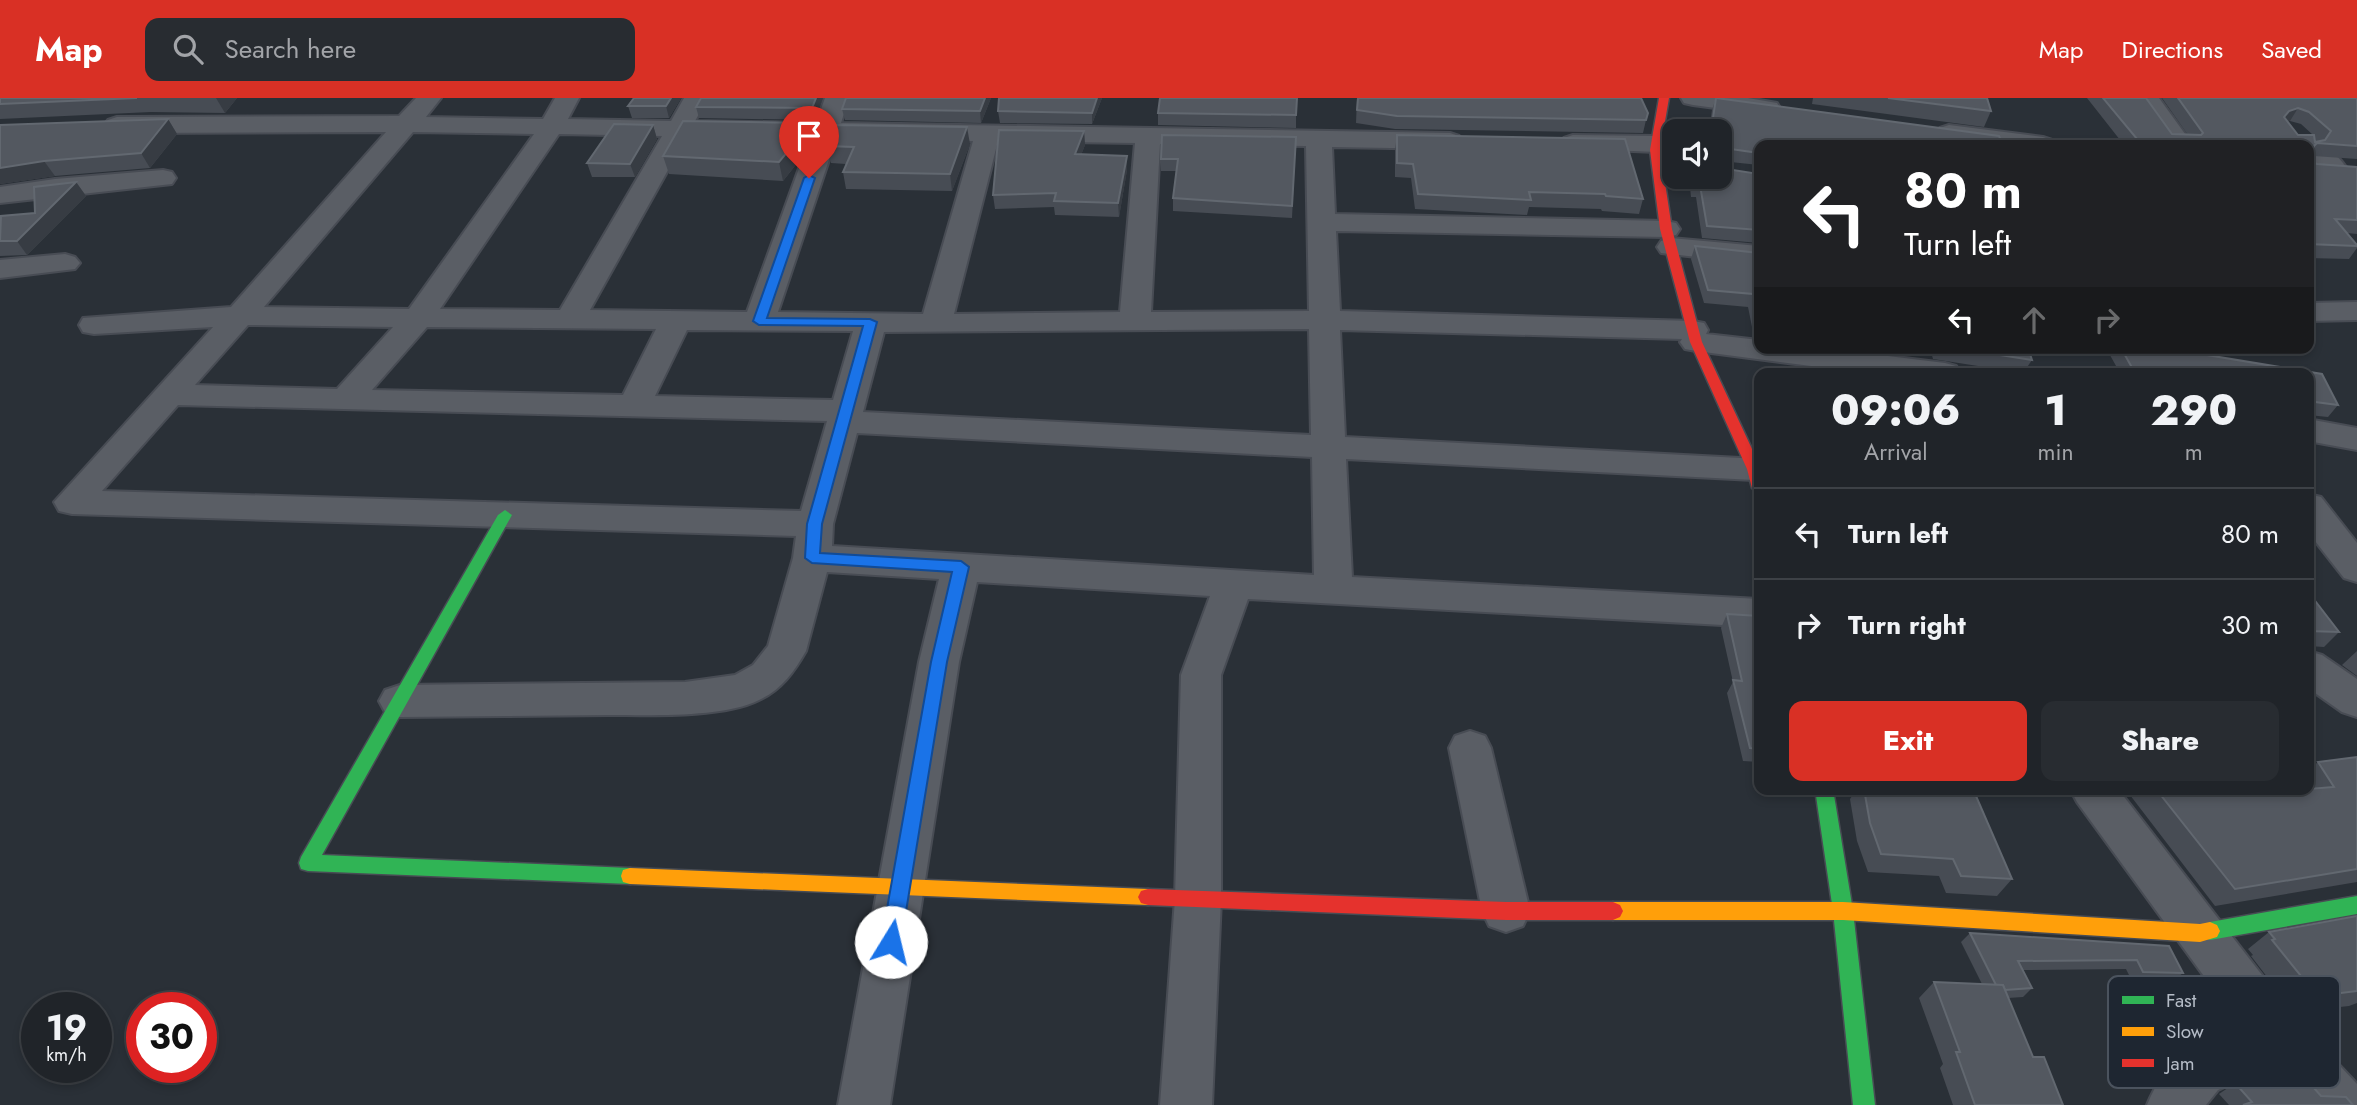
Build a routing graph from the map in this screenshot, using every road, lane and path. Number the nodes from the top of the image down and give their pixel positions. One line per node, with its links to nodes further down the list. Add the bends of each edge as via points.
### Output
1 (429, 98): 10 (street)
2 (567, 98): 12 (street)
3 (696, 98): 13 (street)
4 (837, 98): 15 (street)
5 (1664, 98): 9 (street)
6 (1693, 98): 8 (street)
7 (2149, 102): 20 (street)
8 (1787, 111)
9 (1664, 119)
10 (408, 124): 11 (street); 12 (street); 36 (street)
11 (97, 126)
12 (552, 126): 13 (street); 37 (street)
13 (678, 128): 15 (street); 38 (street)
14 (1922, 129): 19 (street)
15 (826, 131): 16 (street); 41 (street)
16 (988, 132): 17 (street); 44 (street)
17 (1148, 136): 18 (street); 42 (street)
18 (1320, 139): 21 (street); 29 (street)
19 (2005, 140)
20 (2176, 140)
21 (1468, 141)
22 (1548, 143): 24 (street)
23 (2314, 151): 25 (street)
24 (1662, 158)
25 (2333, 167)
26 (163, 178): 28 (street)
27 (1665, 189): 30 (street)
28 (0, 195)
29 (1322, 222): 30 (street); 40 (street)
30 (1669, 238): 31 (street); 46 (street)
31 (1754, 254)
32 (65, 263): 33 (street)
33 (0, 269)
34 (2314, 312): 35 (street)
35 (2357, 312)
36 (240, 316): 37 (street); 45 (street); 49 (street)
37 (418, 318): 38 (street); 50 (street)
38 (569, 318): 39 (street)
39 (676, 320): 41 (street); 51 (street)
40 (1326, 320): 42 (street); 46 (street); 55 (street)
41 (759, 321): 43 (street)
42 (1135, 321): 44 (street)
43 (870, 322): 44 (street); 52 (street)
44 (936, 323)
45 (94, 325)
46 (1695, 336): 47 (street); 56 (street)
47 (1772, 362): 48 (street)
48 (1866, 368)
49 (169, 395): 50 (street); 58 (street, via 72,502)
50 (346, 399): 51 (street)
51 (634, 406): 52 (street)
52 (845, 416): 55 (street); 60 (street)
53 (2314, 431): 54 (street)
54 (2357, 439)
55 (1328, 448): 57 (street); 64 (street)
56 (1754, 473)
57 (1754, 478)
58 (505, 514): 60 (street); 67 (street)
59 (2314, 514): 62 (street)
60 (814, 541): 61 (street); 67 (street, via 786,651 767,676 743,690 685,698)
61 (961, 567): 63 (street); 72 (street, via 939,662)
62 (2357, 569)
63 (1234, 584): 64 (street); 73 (street, via 1201,675)
64 (1332, 590): 65 (street)
65 (1754, 613)
66 (2314, 670): 68 (street)
67 (400, 701): 72 (street, via 308,863)
68 (2357, 701)
69 (1470, 748): 75 (street)
70 (1825, 795): 76 (street)
71 (2096, 795): 77 (street)
72 (900, 887): 73 (street); 81 (street)
73 (1198, 899): 75 (street); 82 (street)
74 (2357, 905): 77 (street)
75 (1506, 911): 76 (street)
76 (1843, 911): 77 (street); 83 (street)
77 (2200, 933): 78 (street)
78 (2233, 976)
79 (2187, 1088): 84 (street)
80 (2326, 1088): 85 (street)
81 (864, 1105)
82 (1186, 1105)
83 (1864, 1105)
84 (2173, 1105)
85 (2342, 1105)

